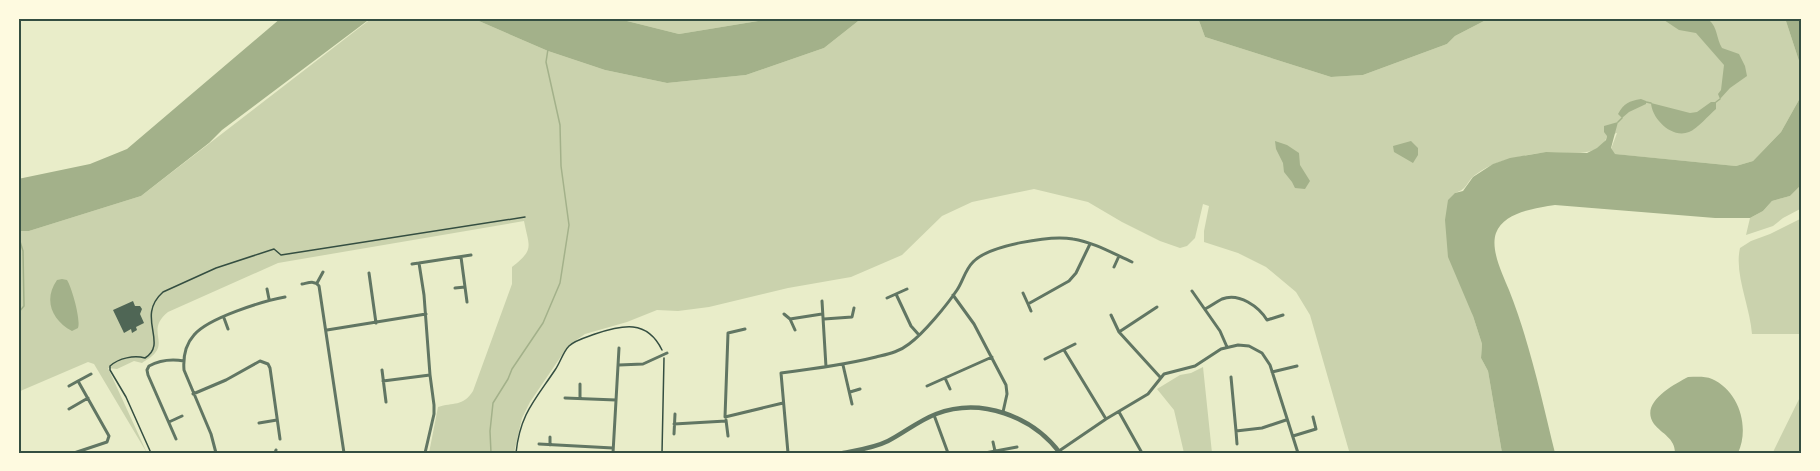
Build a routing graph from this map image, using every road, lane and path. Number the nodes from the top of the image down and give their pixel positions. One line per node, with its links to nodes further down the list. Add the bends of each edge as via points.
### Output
1 (1090, 244): 4 (street); 20 (street, via 1054,238 990,251 974,261); 26 (street, via 1069,281)
2 (471, 255): 3 (street)
3 (461, 256): 6 (street); 13 (street)
4 (1119, 256): 5 (street); 8 (street)
5 (1132, 262)
6 (419, 263): 7 (street); 31 (street)
7 (412, 264)
8 (1114, 267)
9 (323, 272): 11 (street)
10 (369, 273): 40 (street)
11 (317, 283): 12 (street); 44 (street)
12 (302, 284)
13 (465, 287): 14 (street); 25 (street)
14 (455, 288)
15 (267, 289): 23 (street)
16 (907, 289): 19 (street)
17 (1192, 291): 29 (street)
18 (1023, 293): 26 (street)
19 (896, 294): 22 (street); 47 (street, via 910,326)
20 (953, 295): 47 (street); 53 (street)
21 (285, 297): 23 (street)
22 (887, 298)
23 (270, 300): 37 (street)
24 (822, 301): 33 (street)
25 (467, 302)
26 (1028, 303): 30 (street)
27 (1157, 306): 46 (street)
28 (854, 308): 36 (street)
29 (1205, 309): 35 (street, via 1232,297 1261,310 1268,320); 50 (street)
30 (1031, 311)
31 (426, 314): 40 (street); 63 (street)
32 (784, 314): 38 (street)
33 (822, 314): 38 (street); 39 (street)
34 (1111, 315): 46 (street)
35 (1283, 315)
36 (852, 317): 39 (street); 41 (street)
37 (224, 318): 42 (street); 55 (street, via 194,334)
38 (790, 319): 45 (street)
39 (824, 320): 59 (street)
40 (376, 323): 44 (street)
41 (855, 324)
42 (228, 329)
43 (745, 329): 90 (street, via 728,333)
44 (326, 330): 114 (street)
45 (795, 330)
46 (1119, 332): 64 (street)
47 (919, 335): 57 (street, via 897,352)
48 (1075, 344): 51 (street)
49 (619, 348): 56 (street)
50 (1227, 348): 61 (street, via 1249,346 1262,353); 64 (street, via 1195,366)
51 (1064, 350): 54 (street); 91 (street)
52 (665, 355): 56 (street, via 643,364); 116 (path, via 657,340 633,326 617,327 569,346 526,413); 118 (path)
53 (992, 357): 66 (street); 84 (street, via 1007,394)
54 (1045, 359)
55 (184, 361): 75 (street); 94 (street, via 157,362 147,370)
56 (619, 365): 79 (street)
57 (843, 365): 59 (street); 74 (street)
58 (1297, 366): 61 (street)
59 (826, 367): 81 (street, via 782,373)
60 (382, 370): 68 (street)
61 (1272, 372): 93 (street)
62 (91, 374): 67 (street)
63 (430, 375): 68 (street); 115 (street, via 434,414)
64 (1160, 377): 85 (street, via 1148,394)
65 (1231, 377): 97 (street)
66 (945, 378): 71 (street); 72 (street)
67 (78, 381): 70 (street); 76 (street)
68 (383, 381): 80 (street)
69 (580, 384): 78 (street)
70 (69, 386)
71 (927, 386)
72 (950, 388)
73 (860, 389): 74 (street)
74 (850, 392): 82 (street)
75 (194, 394): 92 (street, via 254,363 268,363); 113 (street)
76 (88, 398): 83 (street); 112 (street, via 109,438 101,445)
77 (565, 398): 78 (street)
78 (580, 398): 79 (street)
79 (616, 400): 109 (street)
80 (386, 402)
81 (784, 403): 90 (street); 119 (street)
82 (852, 404)
83 (69, 409)
84 (1003, 412): 87 (street, via 961,408); 111 (street, via 1039,431)
85 (1119, 412): 91 (street); 123 (street)
86 (675, 414): 96 (street)
87 (934, 414): 120 (street, via 874,447); 121 (street)
88 (182, 416): 94 (street)
89 (1313, 417): 100 (street, via 1316,429)
90 (726, 419): 96 (street); 99 (street)
91 (1106, 419): 111 (street)
92 (277, 420): 95 (street); 103 (street)
93 (1287, 420): 97 (street); 100 (street)
94 (169, 422): 102 (street)
95 (259, 423)
96 (674, 424): 98 (street)
97 (1236, 431): 106 (street)
98 (674, 434)
99 (728, 436)
100 (1293, 436): 124 (street)
101 (550, 437): 107 (street)
102 (176, 439)
103 (280, 439)
104 (993, 442): 110 (street)
105 (539, 444): 107 (street)
106 (1237, 444)
107 (550, 445): 109 (street)
108 (1017, 447): 110 (street)
109 (613, 448): 117 (street)
110 (995, 451): 122 (street)
111 (1060, 452)
112 (74, 453)
113 (216, 453)
114 (344, 453)
115 (425, 453)
116 (516, 453)
117 (613, 453)
118 (662, 453)
119 (788, 453)
120 (843, 453)
121 (948, 453)
122 (985, 453)
123 (1142, 453)
124 (1298, 453)

